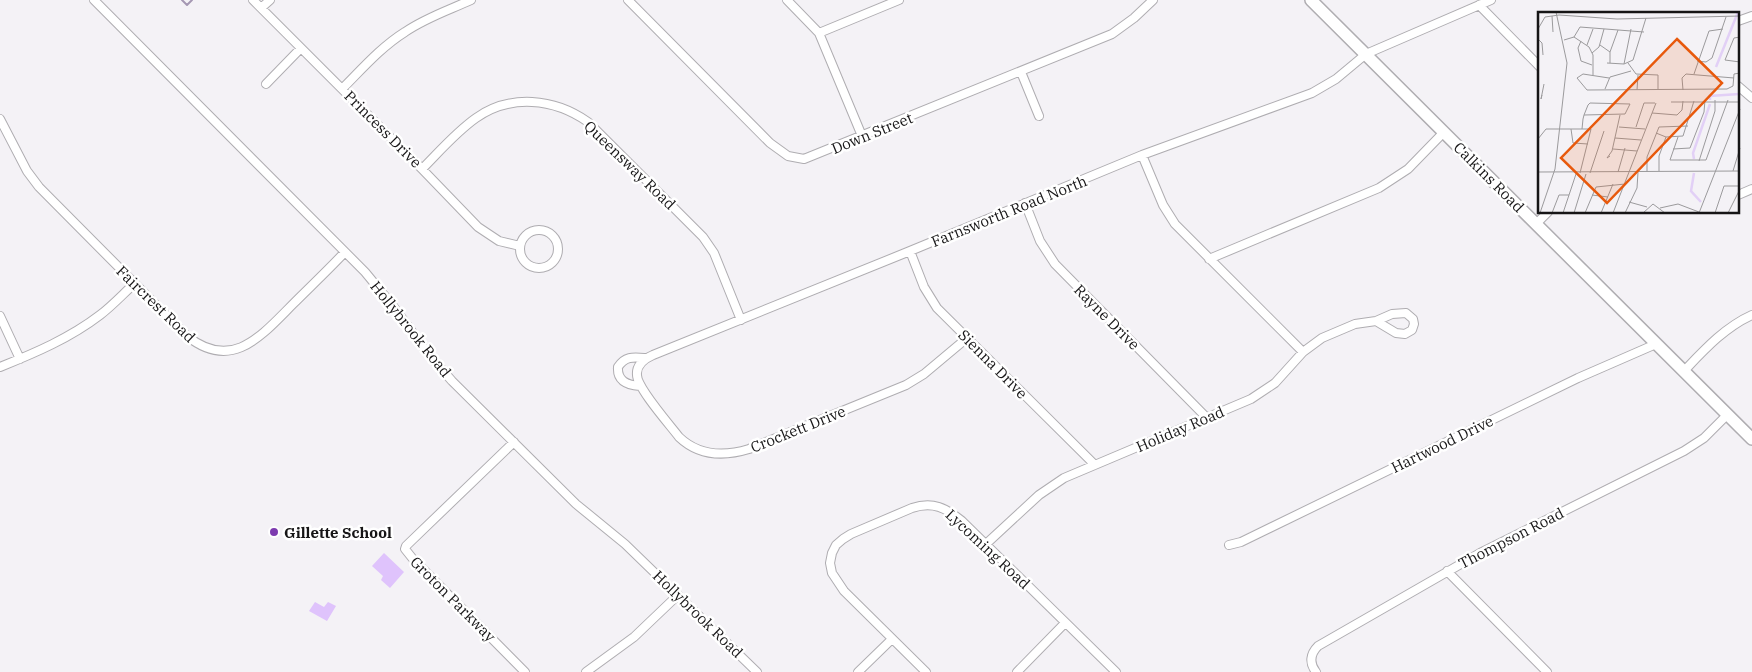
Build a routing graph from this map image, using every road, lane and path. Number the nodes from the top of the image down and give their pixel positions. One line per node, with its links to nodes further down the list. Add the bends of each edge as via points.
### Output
1 (94, 0): 37 (street, Hollybrook Road)
2 (253, 0): 12 (street, Princess Drive)
3 (270, 0): 12 (street)
4 (472, 0): 22 (street, via 405,32 378,53)
5 (628, 0): 27 (street, Down Street, via 782,153 804,159)
6 (788, 0): 15 (street)
7 (899, 0): 15 (street)
8 (1152, 0): 19 (street, Down Street, via 1112,34)
9 (1311, 0): 17 (main road, Calkins Road)
10 (1491, 0): 11 (street, Farnsworth Road North)
11 (1478, 5): 17 (street, Farnsworth Road North); 18 (street)
12 (261, 8): 16 (street, Princess Drive)
13 (1752, 16): 14 (street)
14 (1740, 20)
15 (819, 33): 27 (street)
16 (301, 48): 20 (street); 22 (street, Princess Drive)
17 (1366, 54): 26 (main road, Calkins Road); 28 (street, Farnsworth Road North, via 1336,79 1312,93)
18 (1538, 65)
19 (1021, 72): 24 (street); 27 (street, Down Street)
20 (266, 84)
21 (1740, 88): 23 (street)
22 (342, 89): 29 (street, Princess Drive)
23 (1752, 98)
24 (1039, 116)
25 (0, 119): 39 (street, Faircrest Road, via 33,180)
26 (1444, 132): 34 (main road, Calkins Road); 38 (street, via 1408,169 1379,188)
27 (862, 136)
28 (1142, 155): 32 (street, Farnsworth Road North); 38 (street, via 1167,212)
29 (422, 169): 35 (street, Princess Drive, via 478,227 499,241); 42 (street, Queensway Road, via 484,112 516,102 535,102 569,110 588,122 703,237 714,253)
30 (1752, 190): 31 (street)
31 (1740, 194)
32 (1025, 203): 36 (street, Farnsworth Road North); 53 (street, Rayne Drive, via 1040,241 1055,264)
33 (1546, 214): 34 (street)
34 (1536, 224): 45 (main road, Calkins Road)
35 (520, 246): 35 (street, via 525,235 543,230 554,236 559,248 555,260 544,268 538,268 526,263)
36 (910, 251): 42 (street, Farnsworth Road North); 44 (street, Sienna Drive, via 927,294)
37 (345, 252): 39 (street, Faircrest Road, via 259,337 231,351 207,348 194,342); 55 (street, Hollybrook Road, via 381,290 421,346)
38 (1209, 258): 46 (street)
39 (134, 284): 48 (street, via 81,329)
40 (1752, 315): 50 (street, via 1716,338)
41 (0, 316): 48 (street)
42 (740, 320): 47 (street, Farnsworth Road North)
43 (1376, 321): 46 (street, Holiday Road, via 1343,328)
44 (967, 338): 51 (street, Crockett Drive, via 943,360 910,382 737,453 702,452 686,443); 56 (street, Sienna Drive)
45 (1656, 344): 50 (main road, Calkins Road); 58 (street, Hartwood Drive)
46 (1303, 352): 53 (street, Holiday Road, via 1263,392)
47 (645, 358): 51 (street, via 637,371); 51 (street, Crockett Drive, via 629,357 618,367 624,382)
48 (20, 359): 49 (street)
49 (0, 367)
50 (1684, 371): 52 (main road, Calkins Road)
51 (640, 386)
52 (1728, 414): 54 (main road, Calkins Road); 59 (street, Thompson Road, via 1704,438 1684,451)
53 (1207, 418): 56 (street, Holiday Road)
54 (1752, 439)
55 (514, 442): 60 (street, Hollybrook Road, via 576,504 625,544); 63 (street, Groton Parkway, via 406,549)
56 (1095, 465): 57 (street, Holiday Road, via 1050,486)
57 (986, 544): 61 (street, Lycoming Road); 62 (street, Lycoming Road, via 953,513 932,504 912,508 860,530 836,545 830,563 836,581)
58 (1229, 545)
59 (1447, 571): 70 (street, Thompson Road, via 1318,646 1311,655 1311,664); 71 (street)
60 (678, 595): 64 (street, via 634,637); 65 (street, Hollybrook Road)
61 (1065, 623): 68 (street); 69 (street, Lycoming Road)
62 (892, 639): 66 (street); 67 (street, Lycoming Road)
63 (525, 672)
64 (586, 672)
65 (757, 672)
66 (858, 672)
67 (926, 672)
68 (1017, 672)
69 (1116, 672)
70 (1316, 672)
71 (1547, 672)

